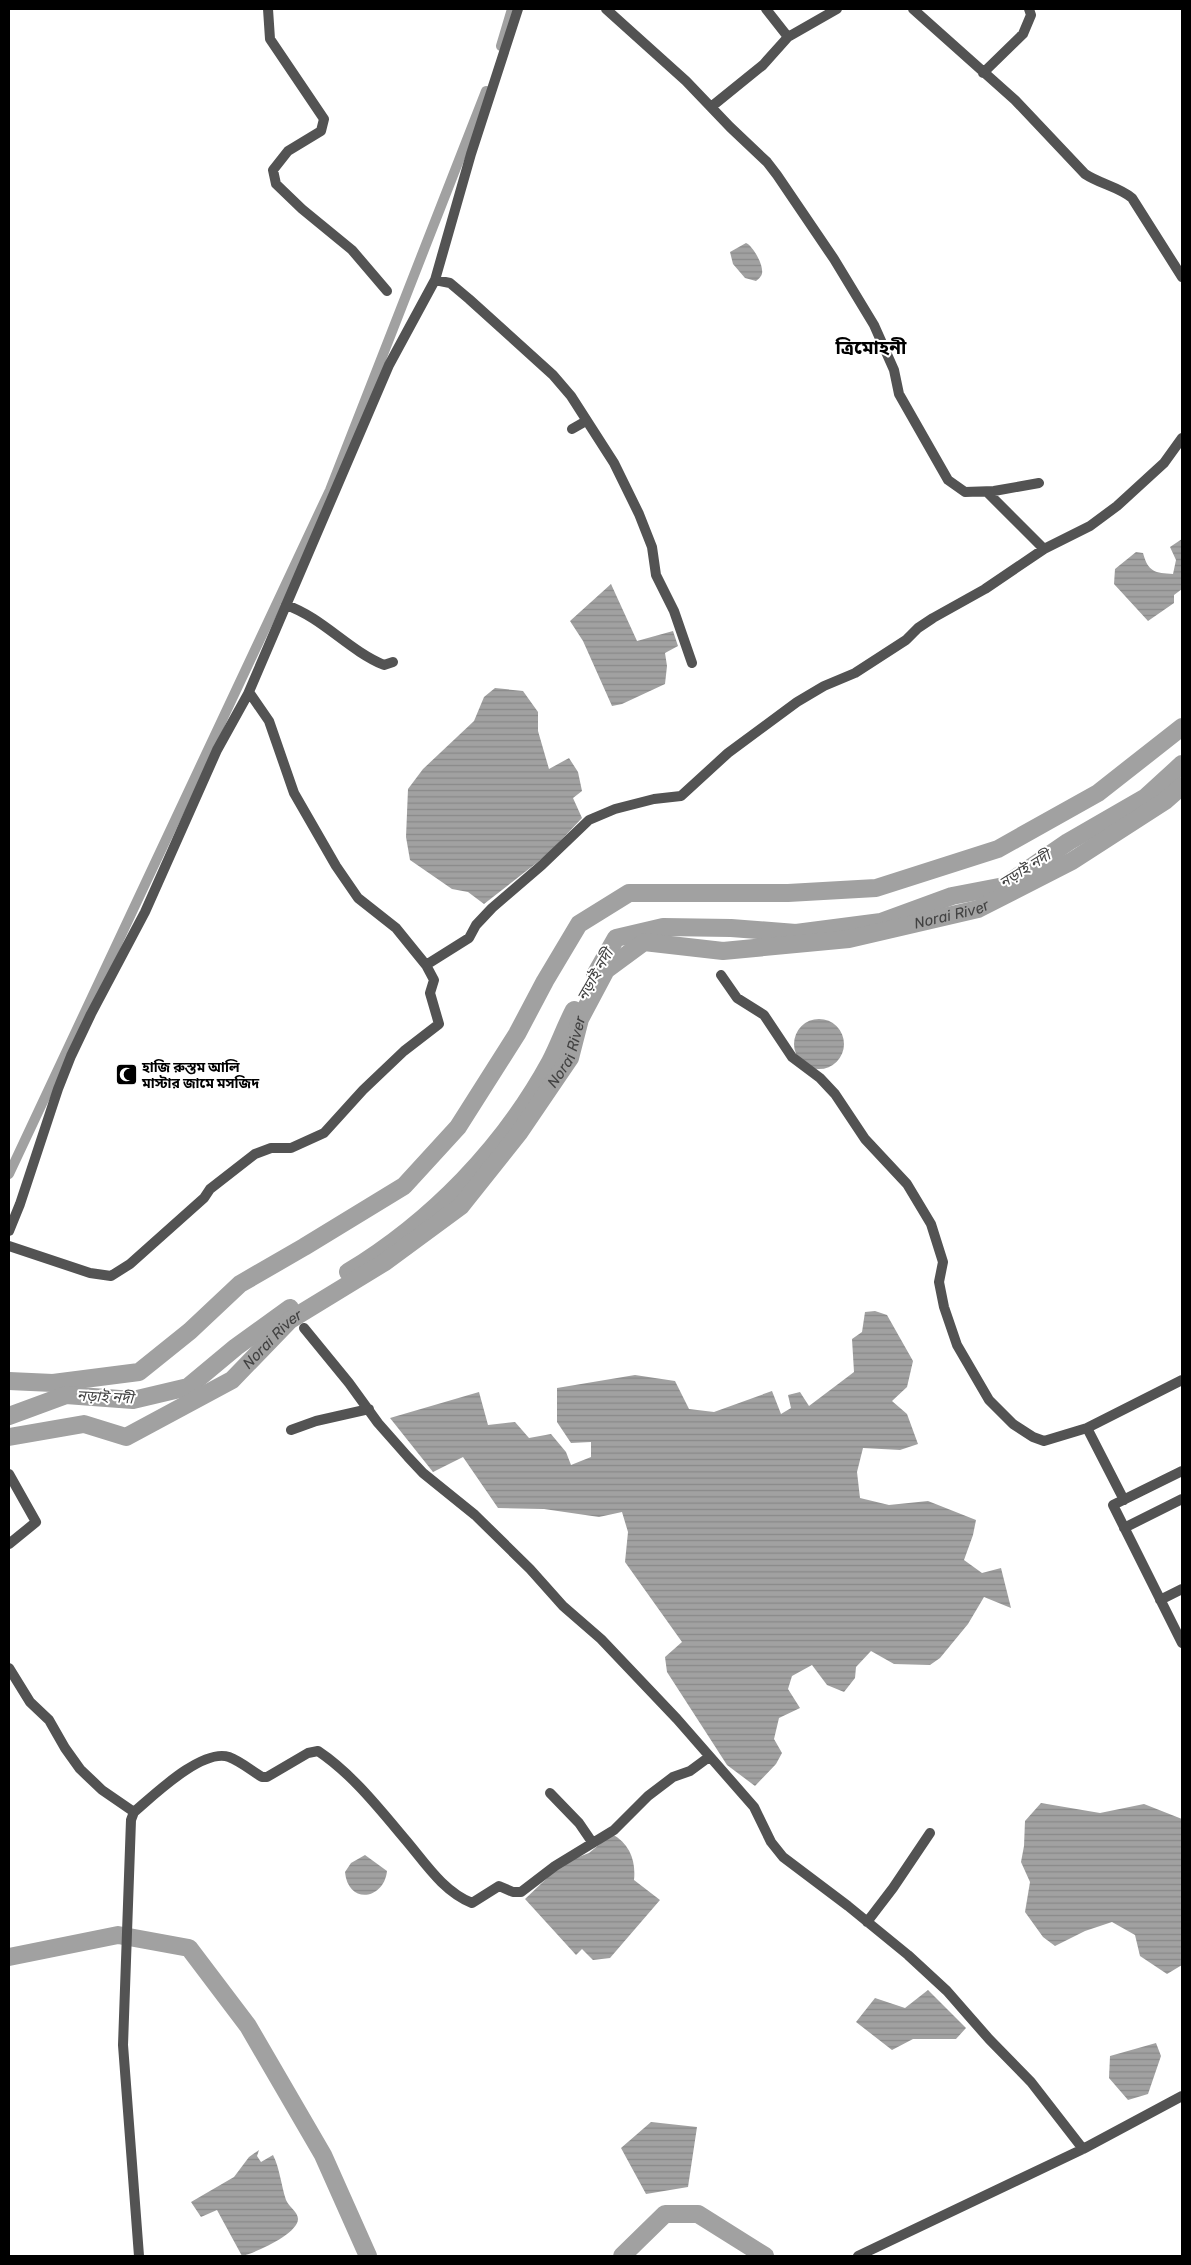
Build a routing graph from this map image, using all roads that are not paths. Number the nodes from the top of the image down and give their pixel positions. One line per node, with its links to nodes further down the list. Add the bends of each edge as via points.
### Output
1 (268, 9): 13 (street, via 270,39 324,119 321,132 288,151 273,170 276,184 302,210 352,250)
2 (518, 9): 12 (street, via 471,154)
3 (606, 9): 10 (street)
4 (766, 9): 8 (street)
5 (837, 9): 8 (street)
6 (913, 9): 9 (street)
7 (1028, 9): 9 (street, via 1031,15 1023,34)
8 (788, 37): 10 (street, via 763,65)
9 (983, 73): 11 (street, via 1015,100 1085,174 1132,198)
10 (711, 107): 18 (street, via 767,162 834,259 881,337 899,394 948,480 965,492)
11 (1182, 277)
12 (436, 280): 14 (street, via 450,283 553,375); 20 (street, via 389,365)
13 (388, 291)
14 (586, 421): 15 (street); 22 (street, via 614,463 639,514 652,547 656,575 674,611)
15 (572, 429)
16 (1182, 438): 19 (street, via 1164,463 1117,506 1090,526)
17 (1039, 483): 18 (street)
18 (987, 492): 19 (street)
19 (1044, 550): 24 (street, via 933,618 855,673 824,686 764,725 728,752 681,796 615,809 589,820 492,908 469,938)
20 (286, 605): 21 (street, via 321,623 370,659 384,665); 23 (street)
21 (393, 662)
22 (692, 663)
23 (249, 692): 24 (street, via 269,721 294,794 336,866 358,898 396,928); 26 (street, via 216,750 145,912 71,1056)
24 (426, 965): 27 (street, via 434,980 430,993 439,1024 404,1051 324,1133 291,1148 271,1148 255,1154 210,1189 130,1264 111,1276)
25 (720, 975): 31 (street, via 737,998 764,1015 792,1057 820,1078 865,1139 907,1184 931,1224 943,1262 939,1282 957,1345 989,1400 1013,1424 1044,1441)
26 (9, 1231)
27 (9, 1246)
28 (304, 1328): 30 (street)
29 (1182, 1380): 31 (street)
30 (369, 1409): 32 (street, via 316,1420); 43 (street, via 408,1458 474,1515 563,1606 601,1639)
31 (1086, 1428): 36 (street)
32 (291, 1430)
33 (1182, 1471): 36 (street)
34 (9, 1474): 38 (street, via 36,1522)
35 (1182, 1499): 37 (street)
36 (1124, 1500): 37 (street, via 1113,1505)
37 (1124, 1528): 40 (street)
38 (9, 1544)
39 (1182, 1589): 40 (street)
40 (1160, 1600): 41 (street)
41 (1182, 1643)
42 (9, 1668): 45 (street, via 30,1702 49,1720 80,1769)
43 (709, 1756): 47 (street, via 690,1771 673,1777 648,1796 614,1830); 48 (street, via 754,1807 770,1842 783,1857)
44 (550, 1792): 47 (street)
45 (132, 1816): 47 (street, via 194,1764 228,1756 267,1777 308,1753 318,1751 367,1795 431,1872 472,1903 500,1886 521,1892); 51 (street, via 123,2045)
46 (930, 1832): 48 (street)
47 (592, 1842)
48 (867, 1922): 50 (street, via 947,1991 1031,2082)
49 (1181, 2098): 50 (street)
50 (1083, 2149): 52 (street)
51 (139, 2256)
52 (858, 2256)

